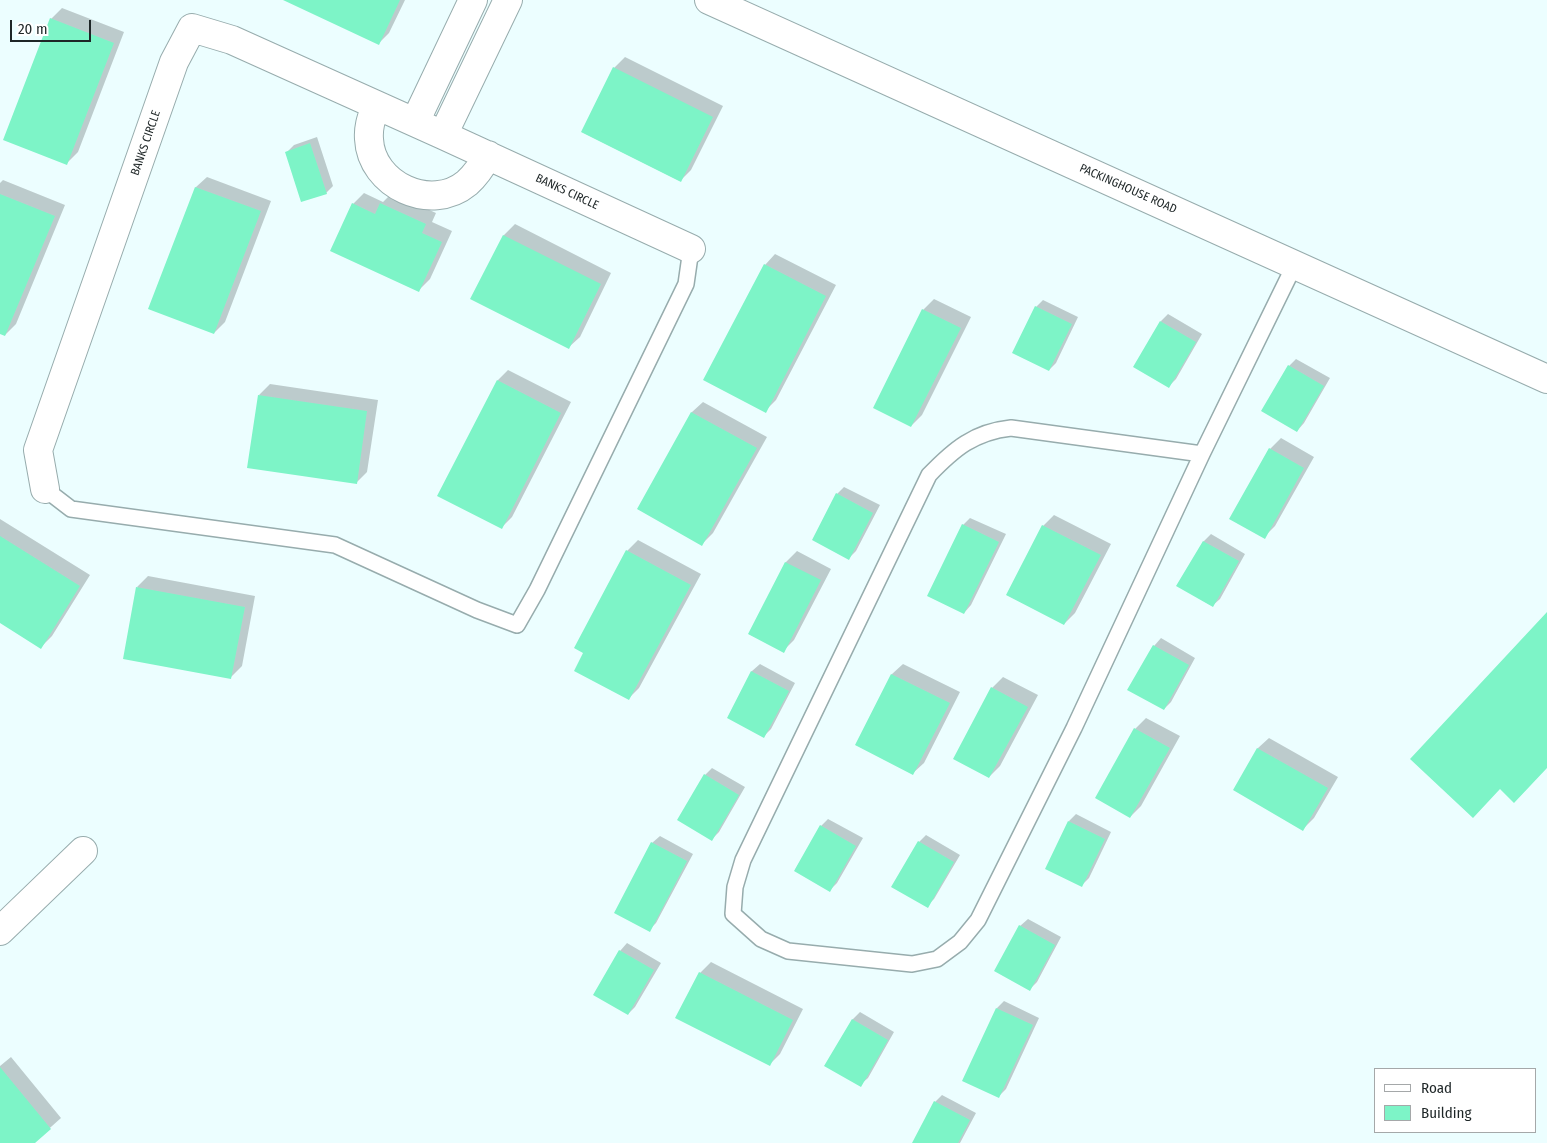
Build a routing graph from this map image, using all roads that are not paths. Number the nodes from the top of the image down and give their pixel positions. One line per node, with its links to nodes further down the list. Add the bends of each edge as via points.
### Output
1 (473, 0): 5 (street)
2 (508, 0): 6 (street)
3 (709, 0): 9 (street, PACKINGHOUSE ROAD)
4 (376, 105): 5 (street, BANKS CIRCLE); 7 (street, via 370,122 369,140 383,174 397,186 432,196 450,192 466,184); 12 (street, BANKS CIRCLE, via 232,40 192,28 174,62 38,450)
5 (415, 122): 6 (street, BANKS CIRCLE)
6 (443, 135): 7 (street, BANKS CIRCLE)
7 (488, 156): 8 (street, BANKS CIRCLE)
8 (691, 249): 12 (lane, via 686,284 517,625 476,610 335,545 71,510)
9 (1296, 264): 10 (street, PACKINGHOUSE ROAD); 11 (lane)
10 (1547, 379)
11 (1202, 454): 11 (lane, via 1074,728 978,920 960,942 936,959 912,964 788,951 761,939 733,914 735,887 743,860 928,475 947,456 971,438 992,430 1011,428)
12 (45, 489)
13 (83, 851): 14 (street)
14 (0, 930)

